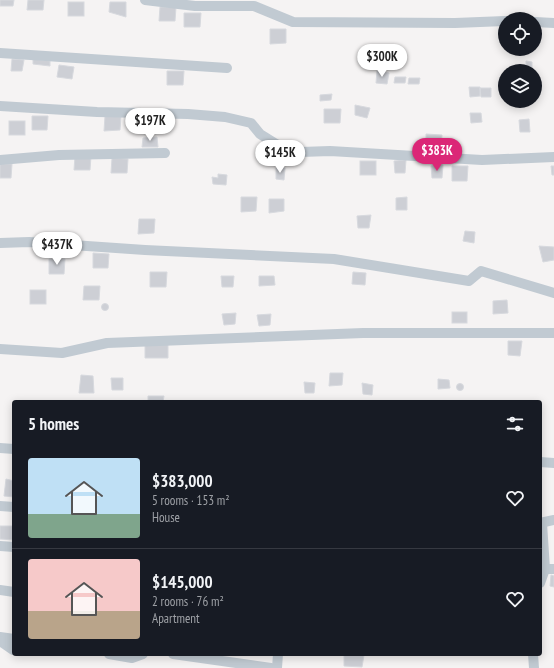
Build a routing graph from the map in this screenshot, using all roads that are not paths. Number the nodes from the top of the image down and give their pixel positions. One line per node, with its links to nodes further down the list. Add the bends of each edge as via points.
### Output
1 (145, 0): 2 (street, via 195,6 254,6 293,22)
2 (498, 21)
3 (542, 22): 4 (street)
4 (554, 23)
5 (0, 53): 6 (street)
6 (227, 68)
7 (0, 106): 9 (street, via 225,117 251,123 260,134 276,144 301,152 330,151 482,160)
8 (165, 153): 10 (street, via 59,155)
9 (554, 157)
10 (0, 160)
11 (0, 243): 12 (street, via 29,242 334,259 469,281 481,271)
12 (554, 293)
13 (554, 333): 14 (street, via 363,333 107,343 62,353)
14 (0, 349)
15 (0, 448): 16 (street)
16 (12, 449)
17 (542, 462): 18 (street)
18 (554, 462)
19 (0, 506): 20 (street)
20 (12, 506)
21 (554, 520): 22 (street)
22 (542, 523)
23 (542, 529): 26 (street)
24 (0, 546): 25 (street)
25 (12, 547)
26 (549, 568): 27 (street)
27 (542, 579)
28 (0, 590): 29 (street)
29 (12, 592)
30 (0, 637): 31 (street)
31 (12, 639)
32 (0, 641): 33 (street)
33 (12, 649)
34 (120, 656): 35 (street)
35 (137, 656)
36 (187, 656): 39 (street)
37 (278, 656): 40 (street)
38 (533, 656): 41 (street)
39 (270, 668)
40 (277, 668)
41 (534, 668)

